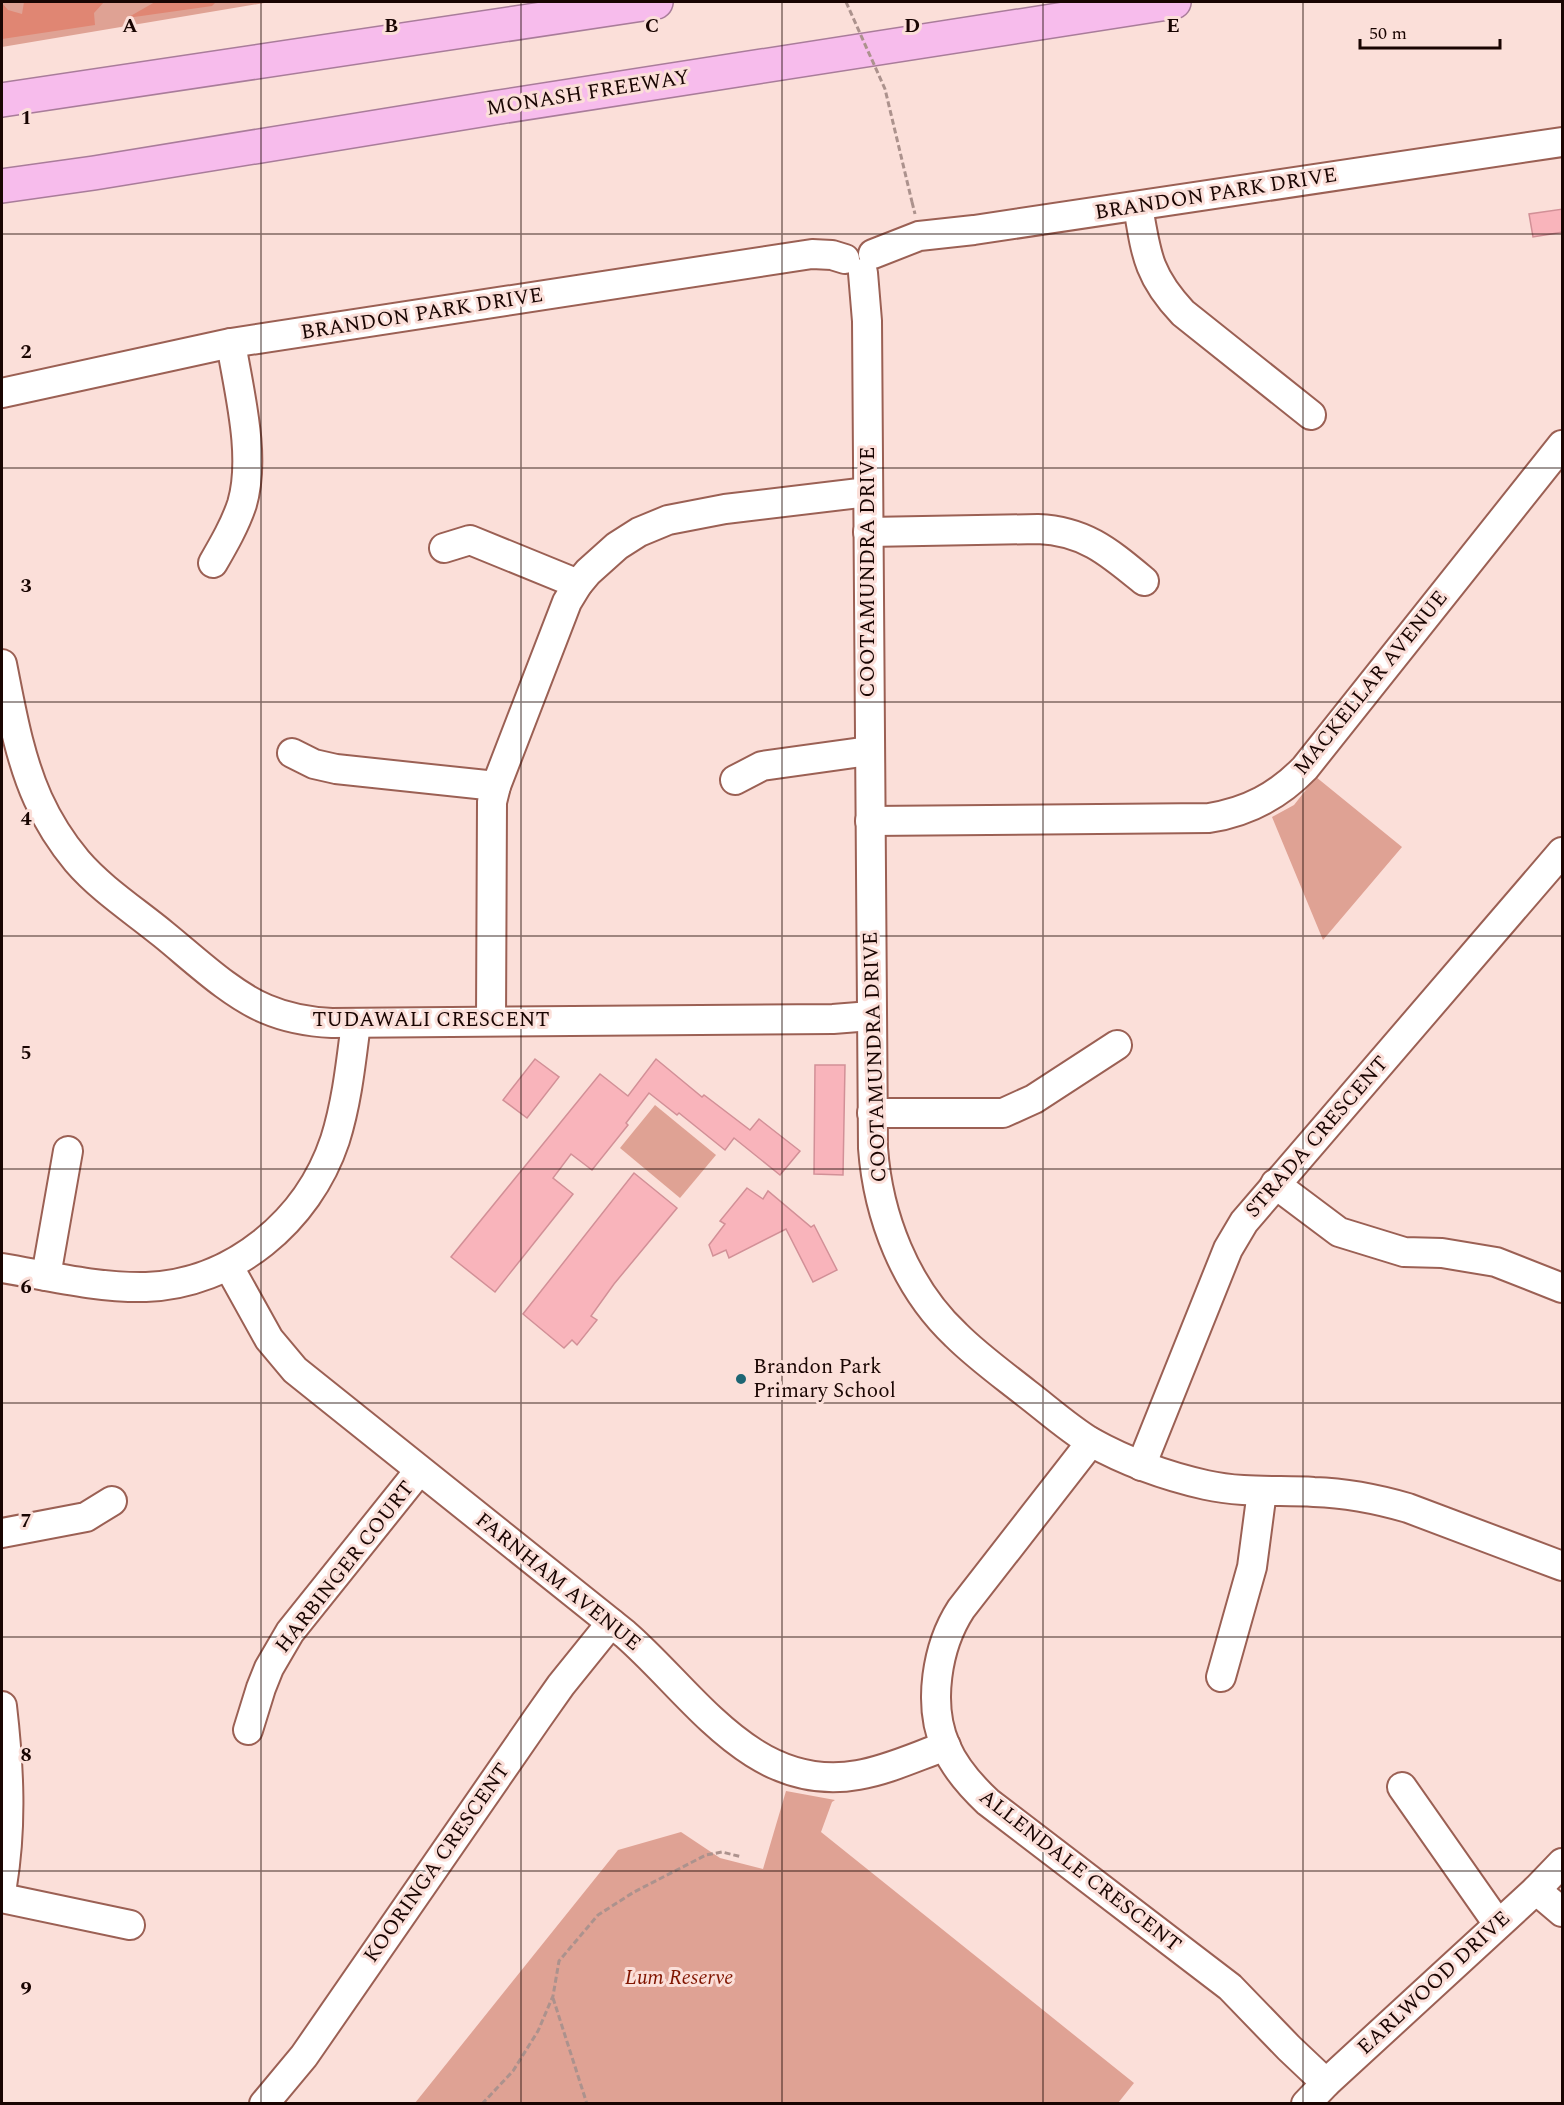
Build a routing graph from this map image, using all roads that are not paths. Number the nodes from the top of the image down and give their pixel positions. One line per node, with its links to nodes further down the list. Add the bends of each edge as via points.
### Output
1 (656, 2): 3 (highway)
2 (1174, 2): 5 (highway, MONASH FREEWAY)
3 (2, 100)
4 (1563, 142): 8 (street, BRANDON PARK DRIVE)
5 (94, 173): 6 (highway, MONASH FREEWAY); 7 (highway)
6 (2, 186)
7 (2, 196)
8 (1138, 206): 9 (street, BRANDON PARK DRIVE, via 919,236); 12 (street, via 1151,268 1172,302)
9 (860, 262): 10 (street, BRANDON PARK DRIVE, via 812,254); 14 (street, COOTAMUNDRA DRIVE, via 867,321)
10 (231, 343): 11 (street, BRANDON PARK DRIVE); 17 (street, via 246,443 247,478 241,506)
11 (2, 393)
12 (1311, 415)
13 (1563, 445): 25 (street, MACKELLAR AVENUE, via 1305,768 1269,798 1238,812 1209,818)
14 (868, 492): 15 (street, COOTAMUNDRA DRIVE); 19 (street, via 668,520 617,546)
15 (868, 532): 18 (street, via 1064,531 1095,544); 21 (street, COOTAMUNDRA DRIVE)
16 (444, 548): 19 (street, via 470,540)
17 (213, 563)
18 (1144, 581)
19 (578, 584): 24 (street, via 562,612)
20 (2, 664): 29 (street, TUDAWALI CRESCENT, via 28,775 50,821 78,862 100,884 251,1001 301,1020)
21 (869, 751): 23 (street, via 762,766); 25 (street, COOTAMUNDRA DRIVE)
22 (292, 753): 24 (street, via 326,767)
23 (735, 780)
24 (496, 786): 28 (street, via 491,811)
25 (870, 820): 27 (street, COOTAMUNDRA DRIVE)
26 (1563, 852): 33 (street, STRADA CRESCENT)
27 (871, 1016): 28 (street, TUDAWALI CRESCENT); 31 (street, COOTAMUNDRA DRIVE)
28 (491, 1021): 29 (street, TUDAWALI CRESCENT)
29 (356, 1023): 34 (street, via 342,1110 321,1172 285,1223)
30 (1117, 1044): 31 (street, via 1034,1099 1003,1113)
31 (872, 1113): 38 (street, COOTAMUNDRA DRIVE, via 875,1178 894,1240 914,1281 956,1335)
32 (68, 1151): 36 (street)
33 (1275, 1184): 37 (street, via 1338,1232 1404,1252 1442,1253 1496,1262); 39 (street, STRADA CRESCENT, via 1228,1249)
34 (229, 1267): 36 (street, via 149,1287 106,1286); 40 (street, FARNHAM AVENUE, via 265,1333 285,1360)
35 (2, 1268): 36 (street)
36 (46, 1276)
37 (1563, 1288)
38 (1091, 1442): 39 (street, COOTAMUNDRA DRIVE); 49 (street, ALLENDALE CRESCENT, via 951,1624 939,1662 937,1691)
39 (1141, 1466): 41 (street, COOTAMUNDRA DRIVE, via 1206,1485)
40 (419, 1471): 45 (street, FARNHAM AVENUE); 48 (street, HARBINGER COURT, via 290,1632 265,1678)
41 (1262, 1491): 44 (street, COOTAMUNDRA DRIVE, via 1334,1493 1382,1501); 46 (street, via 1254,1560)
42 (112, 1501): 43 (street, via 86,1517)
43 (2, 1533)
44 (1563, 1566)
45 (611, 1623): 49 (street, FARNHAM AVENUE, via 729,1735 760,1757 793,1772 821,1777 858,1775); 59 (street, KOORINGA CRESCENT, via 543,1710 304,2056)
46 (1221, 1677)
47 (2, 1706): 52 (street, via 9,1781)
48 (248, 1730)
49 (945, 1746): 58 (street, ALLENDALE CRESCENT, via 988,1802 1230,1987)
50 (1402, 1787): 56 (street)
51 (1563, 1863): 53 (street, EARLWOOD DRIVE)
52 (2, 1886)
53 (1536, 1890): 55 (street); 56 (street, EARLWOOD DRIVE)
54 (2, 1898): 57 (street)
55 (1563, 1912)
56 (1498, 1924): 58 (street, EARLWOOD DRIVE)
57 (130, 1926)
58 (1326, 2083): 60 (street, EARLWOOD DRIVE)
59 (264, 2103)
60 (1306, 2103)

